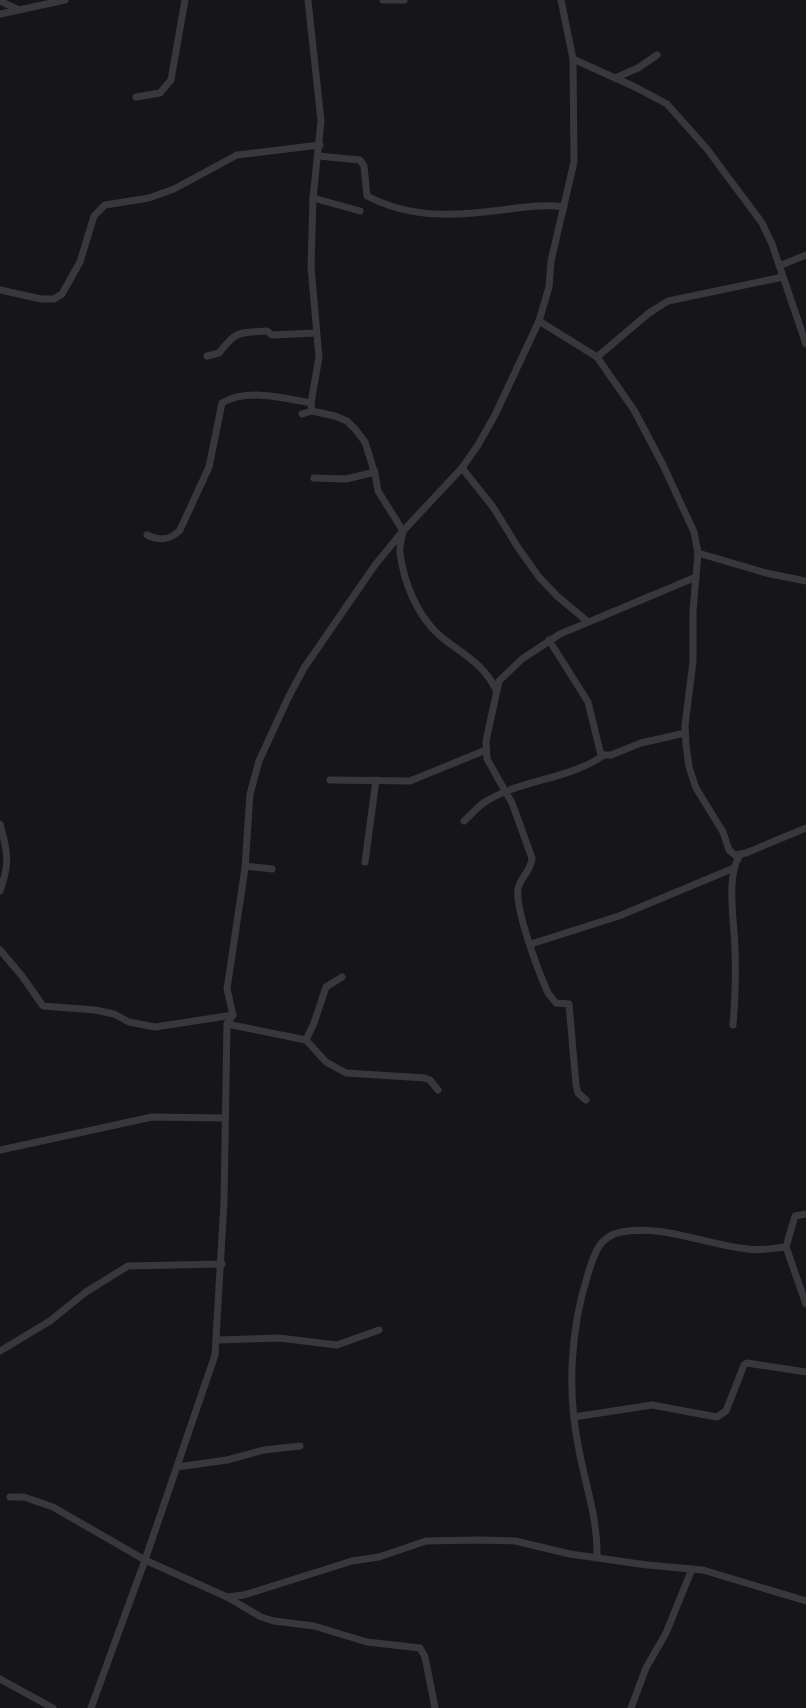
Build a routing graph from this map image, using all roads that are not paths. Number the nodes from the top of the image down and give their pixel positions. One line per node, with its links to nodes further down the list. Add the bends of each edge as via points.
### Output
1 (65, 0): 8 (street)
2 (186, 0): 13 (street, via 171,80 160,93)
3 (308, 0): 14 (street, via 319,90)
4 (383, 0): 5 (street)
5 (404, 0)
6 (561, 0): 11 (street)
7 (0, 1): 8 (street)
8 (17, 9): 9 (street)
9 (0, 14)
10 (657, 55): 12 (street)
11 (573, 59): 12 (street); 17 (street, via 574,162)
12 (616, 78): 20 (street, via 667,104 679,116 762,223)
13 (136, 97)
14 (320, 145): 15 (street); 22 (street, via 237,155 174,189 149,198 105,205 94,216 80,262 62,294 54,299 41,299)
15 (318, 156): 16 (street); 17 (street, via 360,160 364,166 367,196 416,214 438,216 545,205)
16 (313, 198): 18 (street); 24 (street, via 310,267)
17 (564, 207): 23 (street)
18 (360, 211)
19 (806, 255): 20 (street)
20 (779, 266): 21 (street)
21 (783, 278): 25 (street); 27 (street, via 668,302 649,313)
22 (0, 290)
23 (539, 321): 27 (street); 31 (street, via 495,415)
24 (316, 333): 26 (street, via 241,333 233,335 219,353); 28 (street, via 319,357)
25 (806, 344)
26 (207, 356)
27 (597, 357): 36 (street, via 634,410 663,464 687,514)
28 (311, 403): 29 (street); 35 (street, via 256,396 235,398 222,404 209,467 180,530 175,536 166,538 156,539)
29 (312, 411): 30 (street); 32 (street, via 341,419 355,429 364,442)
30 (302, 414)
31 (462, 468): 34 (street); 39 (street, via 493,507 539,576)
32 (375, 472): 33 (street, via 346,479); 34 (street, via 378,491)
33 (314, 478)
34 (402, 531): 41 (street, via 400,552 422,616 439,634 482,667); 53 (street, via 374,565 304,668 284,707 259,761 250,794)
35 (147, 535)
36 (698, 554): 37 (street); 38 (street)
37 (696, 577): 39 (street); 42 (street, via 693,662)
38 (806, 581)
39 (587, 621): 40 (street)
40 (549, 640): 41 (street, via 507,672); 44 (street, via 588,702 594,717 599,752)
41 (496, 690): 43 (street)
42 (685, 733): 44 (street); 51 (street, via 689,767 696,788 723,832 729,850 735,855)
43 (486, 750): 46 (street, via 410,780); 47 (street, via 497,779)
44 (604, 755): 47 (street, via 591,765)
45 (330, 780): 46 (street)
46 (376, 780): 52 (street)
47 (507, 792): 48 (street, via 485,802); 57 (street, via 532,858 532,866 518,887)
48 (464, 821)
49 (0, 824): 56 (street, via 7,873)
50 (806, 828): 51 (street)
51 (740, 854): 54 (street)
52 (365, 862)
53 (245, 866): 55 (street); 61 (street, via 227,989)
54 (734, 868): 57 (street, via 619,916); 63 (street)
55 (272, 869)
56 (0, 891)
57 (531, 944): 66 (street, via 548,993 556,1003 569,1004 576,1085 578,1093)
58 (0, 950): 59 (street)
59 (4, 959): 61 (street, via 43,1006 96,1010 155,1027)
60 (342, 977): 64 (street, via 326,987)
61 (233, 1015): 62 (street)
62 (226, 1024): 64 (street); 67 (street)
63 (733, 1025)
64 (306, 1040): 65 (street, via 326,1062 346,1073 425,1078)
65 (438, 1090)
66 (586, 1100)
67 (224, 1118): 68 (street, via 152,1117); 71 (street)
68 (0, 1150)
69 (806, 1214): 70 (street, via 795,1216)
70 (786, 1248): 72 (street); 77 (street, via 750,1250 662,1233 634,1231 603,1239 596,1250 576,1321 573,1341)
71 (222, 1264): 74 (street); 75 (street, via 128,1266 86,1292 50,1321)
72 (806, 1304)
73 (379, 1330): 74 (street, via 337,1345 279,1338)
74 (217, 1340): 79 (street, via 201,1400)
75 (0, 1351)
76 (806, 1372): 77 (street, via 747,1363 726,1411 717,1417 652,1405)
77 (574, 1417): 81 (street, via 580,1457 595,1514)
78 (300, 1446): 79 (street)
79 (177, 1467): 82 (street)
80 (10, 1497): 82 (street, via 24,1497 53,1507)
81 (597, 1558): 83 (street); 84 (street, via 515,1541 426,1541 379,1557 352,1560 244,1595)
82 (145, 1560): 84 (street); 88 (street)
83 (692, 1569): 85 (street, via 726,1575); 90 (street)
84 (227, 1597): 89 (street, via 260,1617 274,1621 314,1626 367,1642 420,1648 425,1657)
85 (806, 1601)
86 (0, 1680): 87 (street)
87 (53, 1708)
88 (91, 1708)
89 (434, 1708)
90 (631, 1708)

